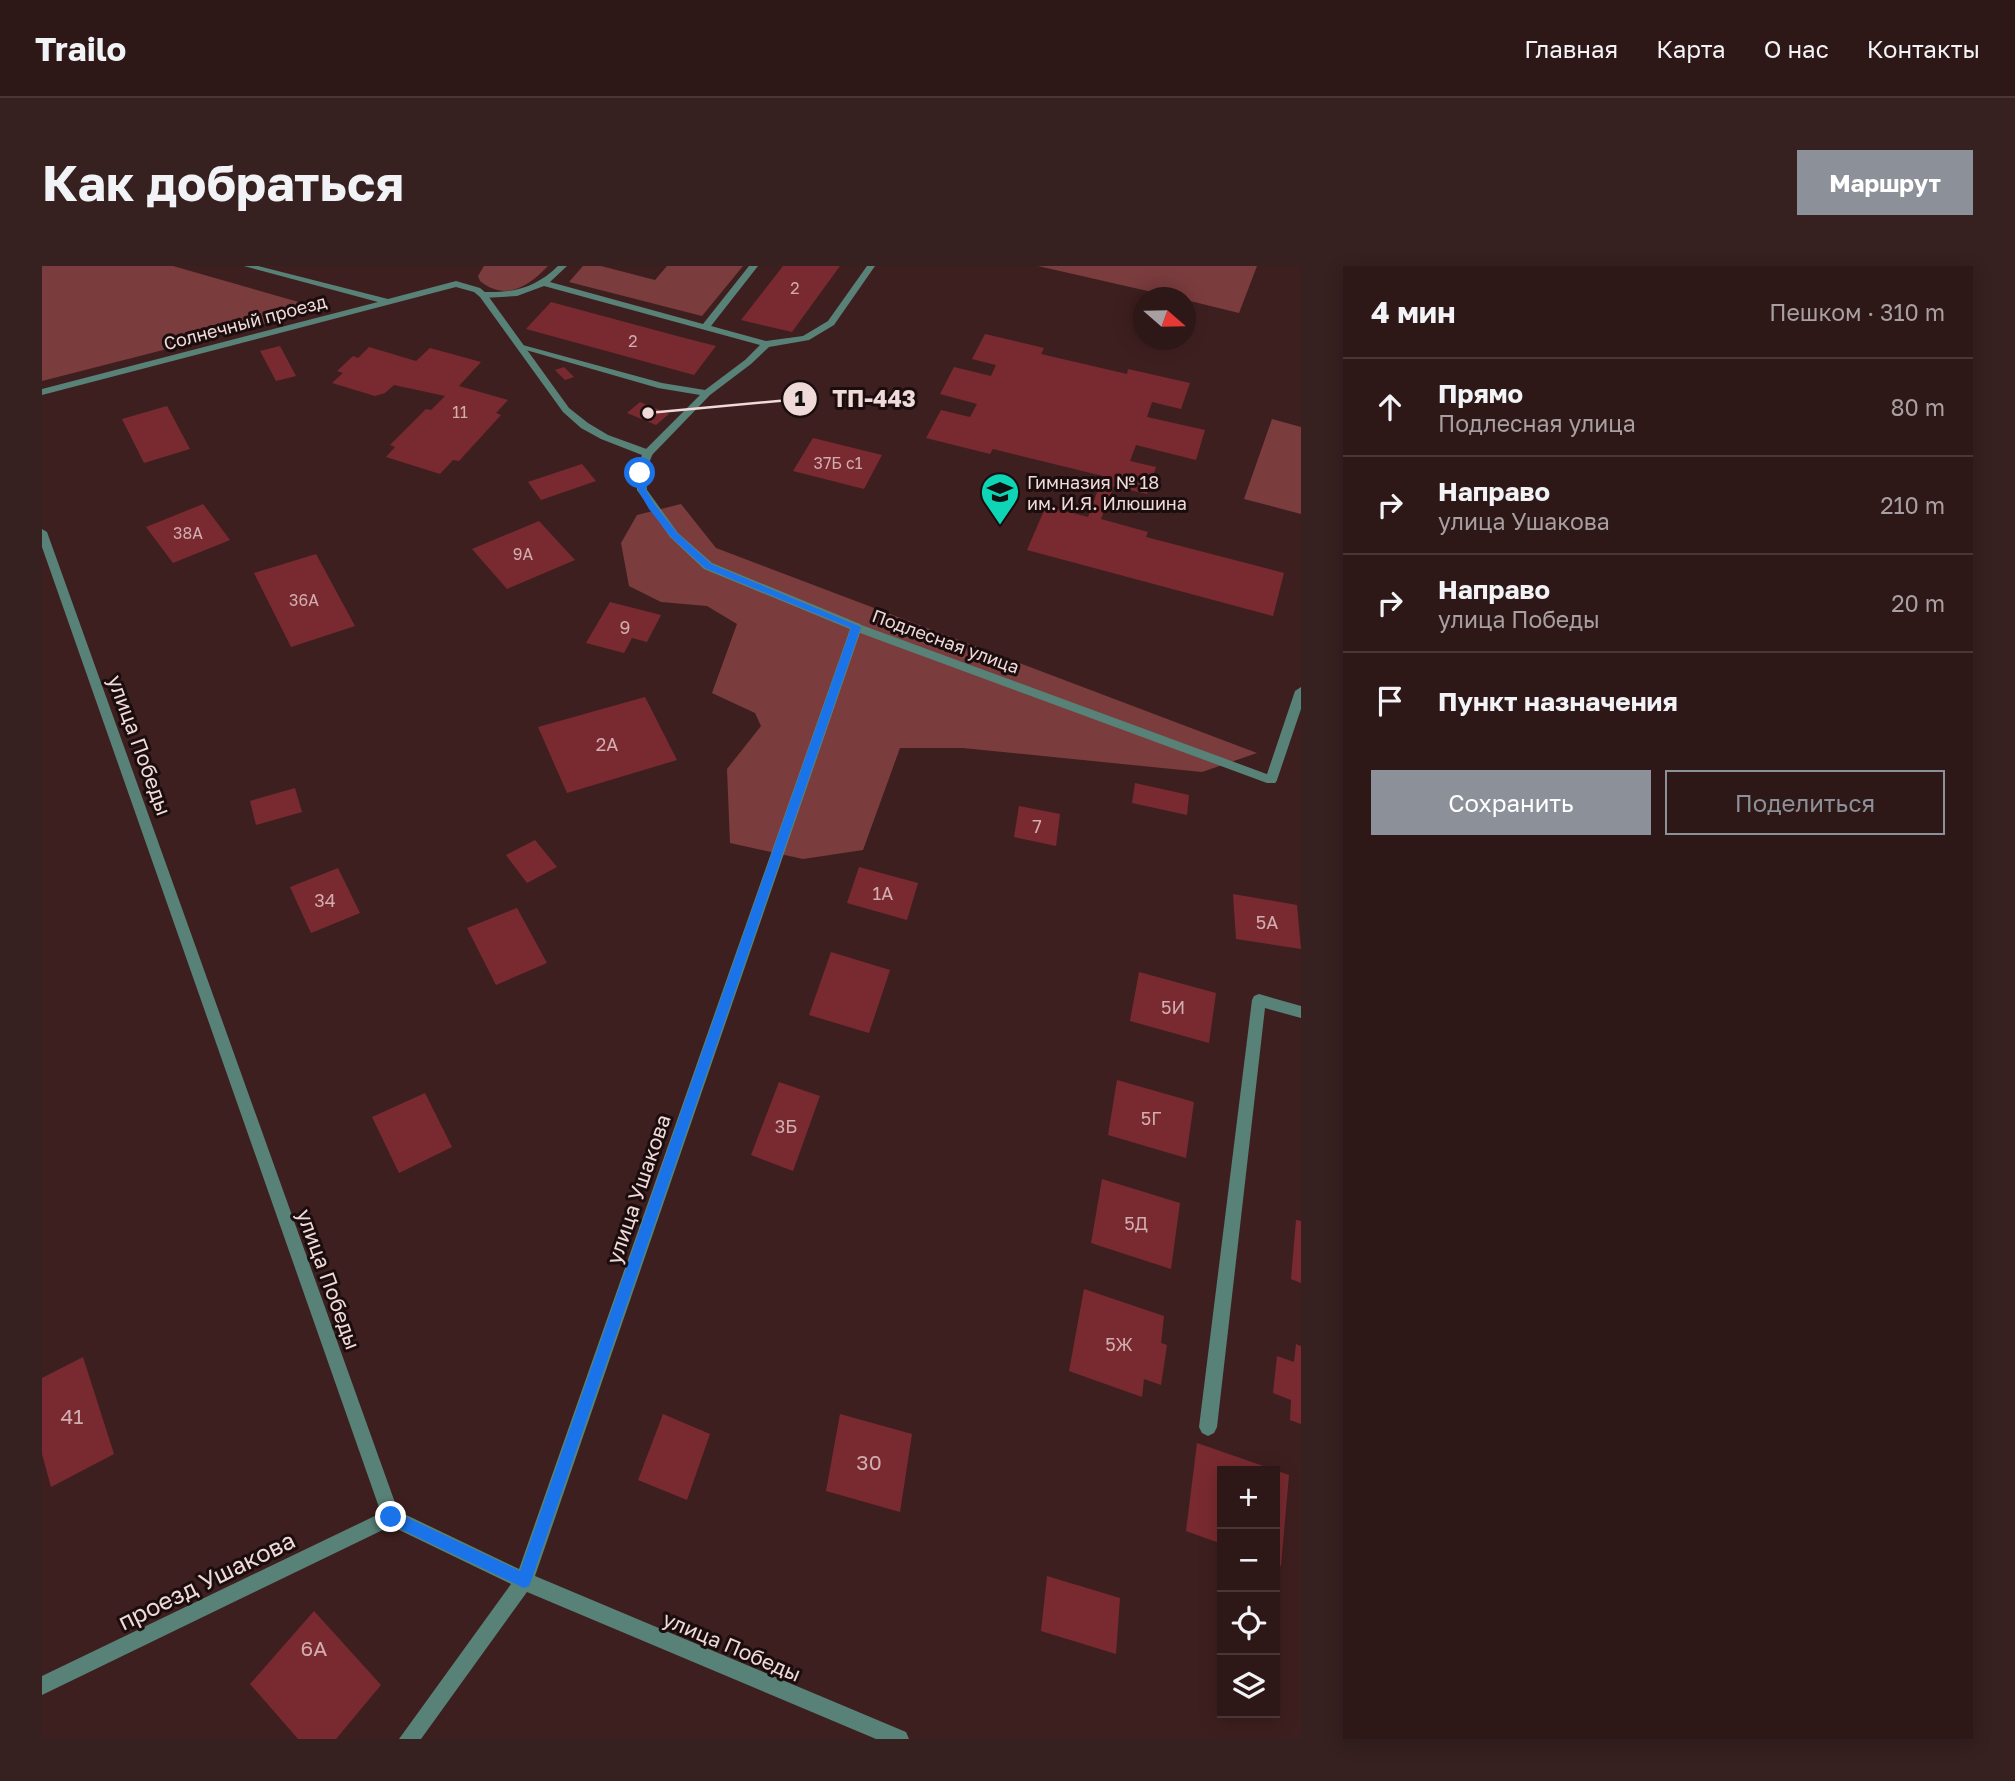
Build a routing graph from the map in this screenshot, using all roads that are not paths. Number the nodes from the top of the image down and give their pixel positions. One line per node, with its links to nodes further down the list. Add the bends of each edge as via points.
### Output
1 (248, 266): 7 (street)
2 (563, 266): 5 (street)
3 (754, 266): 8 (street)
4 (871, 266): 9 (street, via 831,326 790,343)
5 (546, 284): 6 (street, via 507,296); 8 (street)
6 (483, 295): 7 (street, Солнечный проезд, via 456,284); 10 (street)
7 (387, 301): 11 (street, Солнечный проезд)
8 (705, 327): 9 (street)
9 (766, 344): 12 (street)
10 (522, 346): 12 (street, via 661,387); 13 (street, via 582,426)
11 (42, 392)
12 (707, 393): 13 (street)
13 (648, 453): 15 (street, Подлесная улица, via 640,473 642,490 674,535 708,566)
14 (42, 533): 19 (street, улица Победы)
15 (856, 627): 16 (street, Подлесная улица, via 1271,780); 20 (street, улица Ушакова)
16 (1301, 691)
17 (1301, 1012): 18 (street, via 1259,1000)
18 (1208, 1427)
19 (391, 1517): 20 (street, улица Победы); 21 (street, проезд Ушакова)
20 (524, 1581): 22 (street, улица Ушакова); 23 (street, улица Победы)
21 (42, 1686)
22 (409, 1739)
23 (899, 1739)

